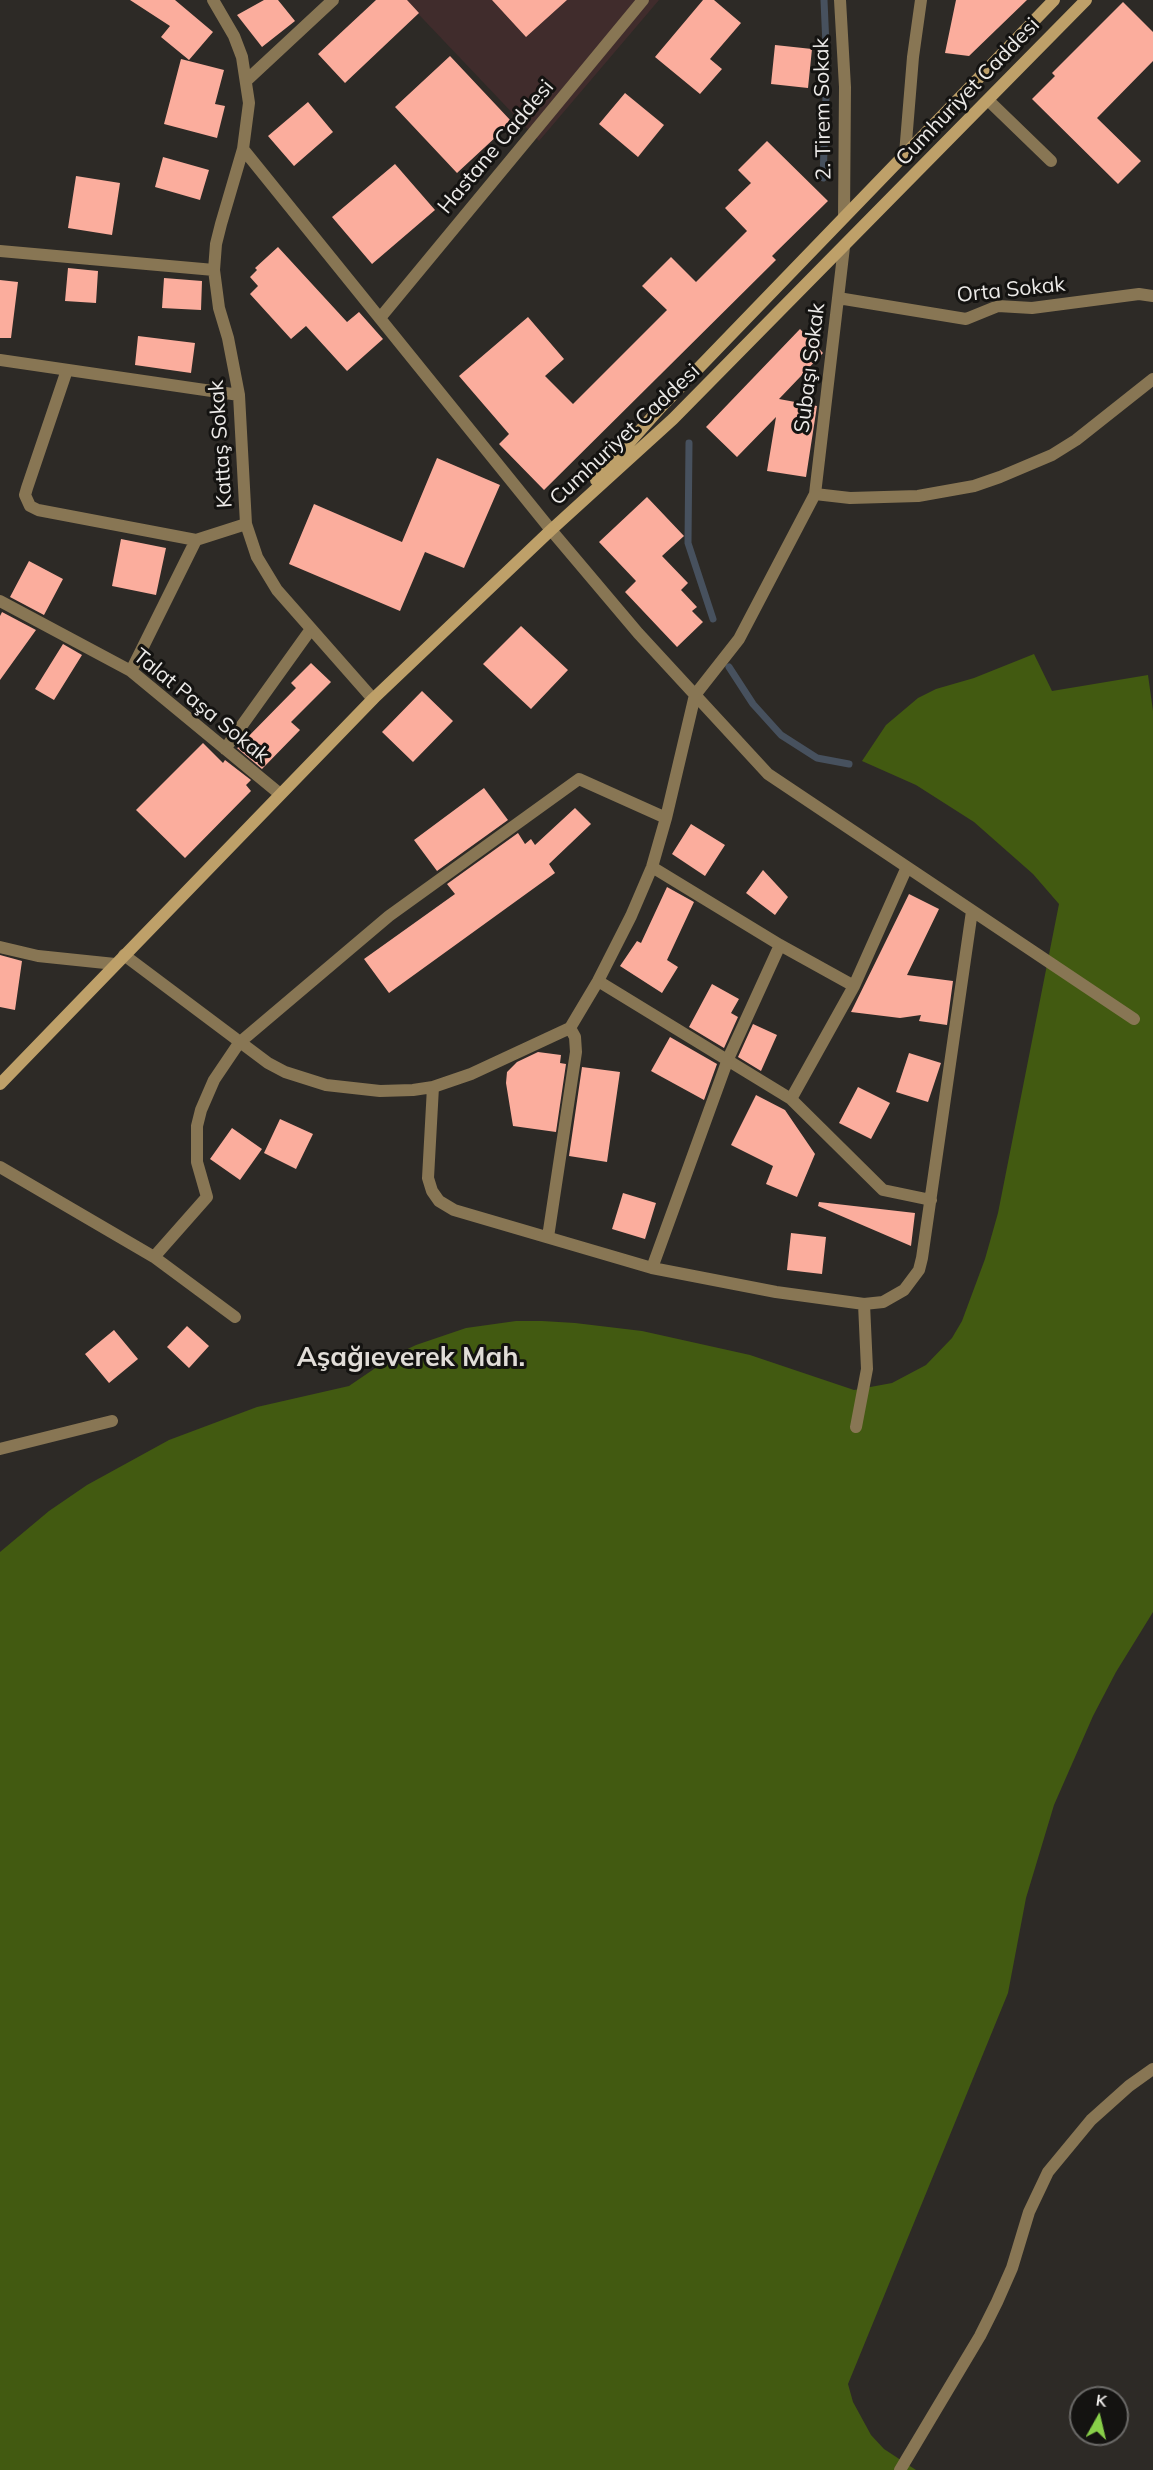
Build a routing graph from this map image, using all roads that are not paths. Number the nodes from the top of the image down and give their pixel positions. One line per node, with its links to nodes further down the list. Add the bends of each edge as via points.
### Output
1 (213, 0): 8 (street, Kattaş Sokak, via 234,36)
2 (333, 0): 8 (street)
3 (643, 0): 19 (street, Hastane Caddesi)
4 (840, 0): 13 (street, 2. Tirem Sokak, via 845,87)
5 (921, 0): 11 (street)
6 (1054, 0): 11 (main road, Cumhuriyet Caddesi)
7 (1086, 0): 9 (main road, Cumhuriyet Caddesi)
8 (247, 80): 10 (street, Kattaş Sokak, via 248,127)
9 (989, 101): 12 (street); 14 (main road, Cumhuriyet Caddesi)
10 (243, 149): 16 (street, Kattaş Sokak, via 220,224); 19 (street)
11 (905, 154): 13 (main road, Cumhuriyet Caddesi)
12 (1051, 161)
13 (844, 217): 26 (main road, Cumhuriyet Caddesi, via 661,407)
14 (844, 247): 18 (street, Subaşı Sokak); 26 (main road, Cumhuriyet Caddesi, via 673,419)
15 (0, 251): 16 (street)
16 (214, 270): 23 (street, Kattaş Sokak)
17 (1153, 296): 18 (street, Orta Sokak, via 1140,294 1032,308 998,306 966,319)
18 (838, 298): 24 (street, Subaşı Sokak)
19 (380, 318): 26 (street)
20 (0, 360): 21 (street)
21 (67, 370): 23 (street); 27 (street, via 27,488 30,506)
22 (1153, 379): 24 (street, via 1076,440 1035,463 974,486 918,496 850,498)
23 (239, 395): 25 (street, Kattaş Sokak)
24 (816, 494): 31 (street, via 739,639)
25 (246, 524): 27 (street); 29 (street, Kattaş Sokak, via 266,574)
26 (551, 530): 31 (street); 32 (main road)
27 (196, 540): 30 (street)
28 (0, 601): 30 (street, Talat Paşa Sokak)
29 (311, 629): 32 (street, Kattaş Sokak); 33 (street)
30 (131, 670): 33 (street, Talat Paşa Sokak)
31 (695, 695): 35 (street); 37 (street, via 768,774)
32 (373, 699): 34 (main road)
33 (225, 749): 34 (street, Talat Paşa Sokak)
34 (280, 794): 41 (main road)
35 (666, 818): 36 (street); 46 (street, via 579,779 389,916)
36 (652, 867): 39 (street); 42 (street)
37 (906, 867): 38 (street); 43 (street)
38 (972, 911): 44 (street); 52 (street)
39 (780, 945): 43 (street); 47 (street)
40 (0, 947): 41 (street, via 38,956)
41 (120, 960): 46 (street); 48 (main road)
42 (598, 981): 45 (street); 47 (street)
43 (854, 986): 50 (street)
44 (1134, 1019)
45 (570, 1028): 49 (street, via 471,1074); 53 (street, via 576,1052)
46 (239, 1042): 49 (street, via 285,1072 326,1085 388,1091); 54 (street, via 214,1080 199,1118 197,1162 207,1197)
47 (728, 1059): 50 (street); 55 (street)
48 (0, 1084)
49 (433, 1087): 53 (street, via 428,1178 436,1196 454,1210)
50 (791, 1099): 52 (street, via 883,1190)
51 (0, 1167): 54 (street)
52 (931, 1200): 56 (street, via 922,1258 912,1280 894,1297)
53 (548, 1237): 55 (street)
54 (153, 1257): 57 (street)
55 (652, 1268): 56 (street)
56 (864, 1304): 59 (street, via 867,1369)
57 (235, 1317)
58 (112, 1421): 60 (street)
59 (856, 1427)
60 (0, 1449)
61 (1153, 2069): 62 (street, via 1091,2120 1048,2172 1029,2212 997,2302)
62 (900, 2470)

